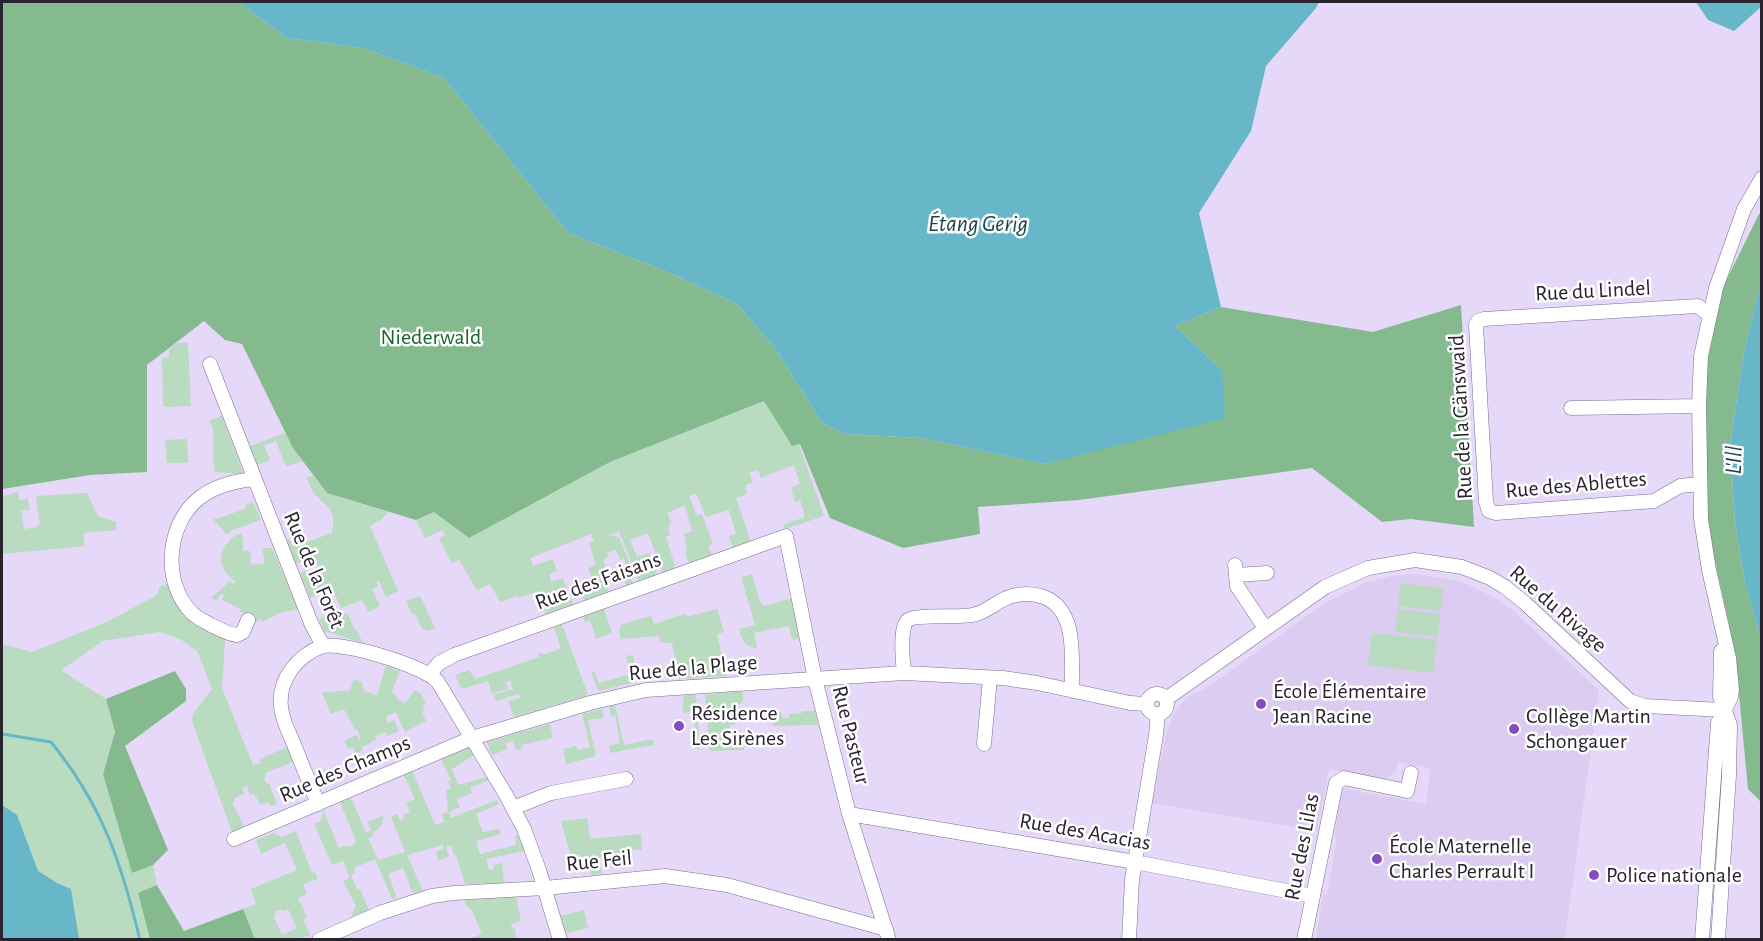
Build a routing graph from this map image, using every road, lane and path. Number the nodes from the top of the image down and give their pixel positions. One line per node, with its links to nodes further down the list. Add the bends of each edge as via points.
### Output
1 (1761, 178): 2 (street, via 1740,220)
2 (1708, 314): 3 (street, Rue du Lindel, via 1698,306); 5 (street)
3 (1478, 321): 9 (street, Rue de la Gänswaid)
4 (210, 364): 7 (street, Rue de la Forêt)
5 (1699, 406): 6 (street); 8 (street)
6 (1571, 408)
7 (254, 479): 12 (street, via 226,484 199,498 181,522 171,552 178,589 194,615 237,635 243,632); 14 (street, Rue de la Forêt)
8 (1699, 484): 9 (street, Rue des Ablettes, via 1680,486 1654,501); 22 (street, via 1703,540 1729,658 1732,690)
9 (1489, 511)
10 (786, 536): 15 (street, Rue des Faisans, via 454,655 439,663); 18 (street, Rue Pasteur)
11 (1267, 573): 13 (street, via 1236,570 1237,586)
12 (248, 620)
13 (1265, 628): 20 (street, Rue du Rivage); 22 (street, Rue du Rivage, via 1325,587 1368,568 1415,560 1452,564 1505,587 1630,701 1645,706)
14 (323, 646): 15 (street, Rue de la Forêt, via 353,648); 28 (street, via 302,657 293,667 280,699 284,722)
15 (430, 674): 24 (street)
16 (904, 674): 17 (street); 18 (street); 19 (street, via 903,632 908,620 974,615 1011,596 1034,594 1054,603 1068,622)
17 (990, 678): 19 (street); 25 (street)
18 (815, 679): 24 (street, Rue de la Plage, via 640,691); 30 (street, Rue Pasteur)
19 (1072, 691): 21 (street)
20 (1166, 699): 21 (street, via 1154,694); 23 (street, via 1166,709)
21 (1147, 704): 23 (street, via 1150,711)
22 (1724, 710): 33 (street, via 1718,723); 34 (street, via 1730,724)
23 (1158, 714): 32 (street)
24 (472, 738): 28 (street, Rue des Champs); 29 (street)
25 (984, 744)
26 (1411, 773): 36 (street, Rue des Lilas, via 1407,791 1344,778 1336,783)
27 (626, 779): 29 (street, via 551,793)
28 (318, 804): 31 (street, Rue des Champs)
29 (513, 808): 35 (street)
30 (849, 814): 32 (street, Rue des Acacias); 37 (street, Rue Pasteur)
31 (234, 839)
32 (1135, 862): 36 (street, Rue des Acacias); 40 (street)
33 (1706, 869): 34 (street); 42 (street)
34 (1722, 873): 43 (street)
35 (545, 888): 37 (street, Rue Feil, via 665,876 727,885); 38 (street, Rue Feil, via 432,896); 39 (street)
36 (1313, 896): 41 (street, Rue des Lilas)
37 (887, 934)
38 (319, 939)
39 (560, 939)
40 (1129, 939)
41 (1304, 939)
42 (1702, 939)
43 (1718, 939)

